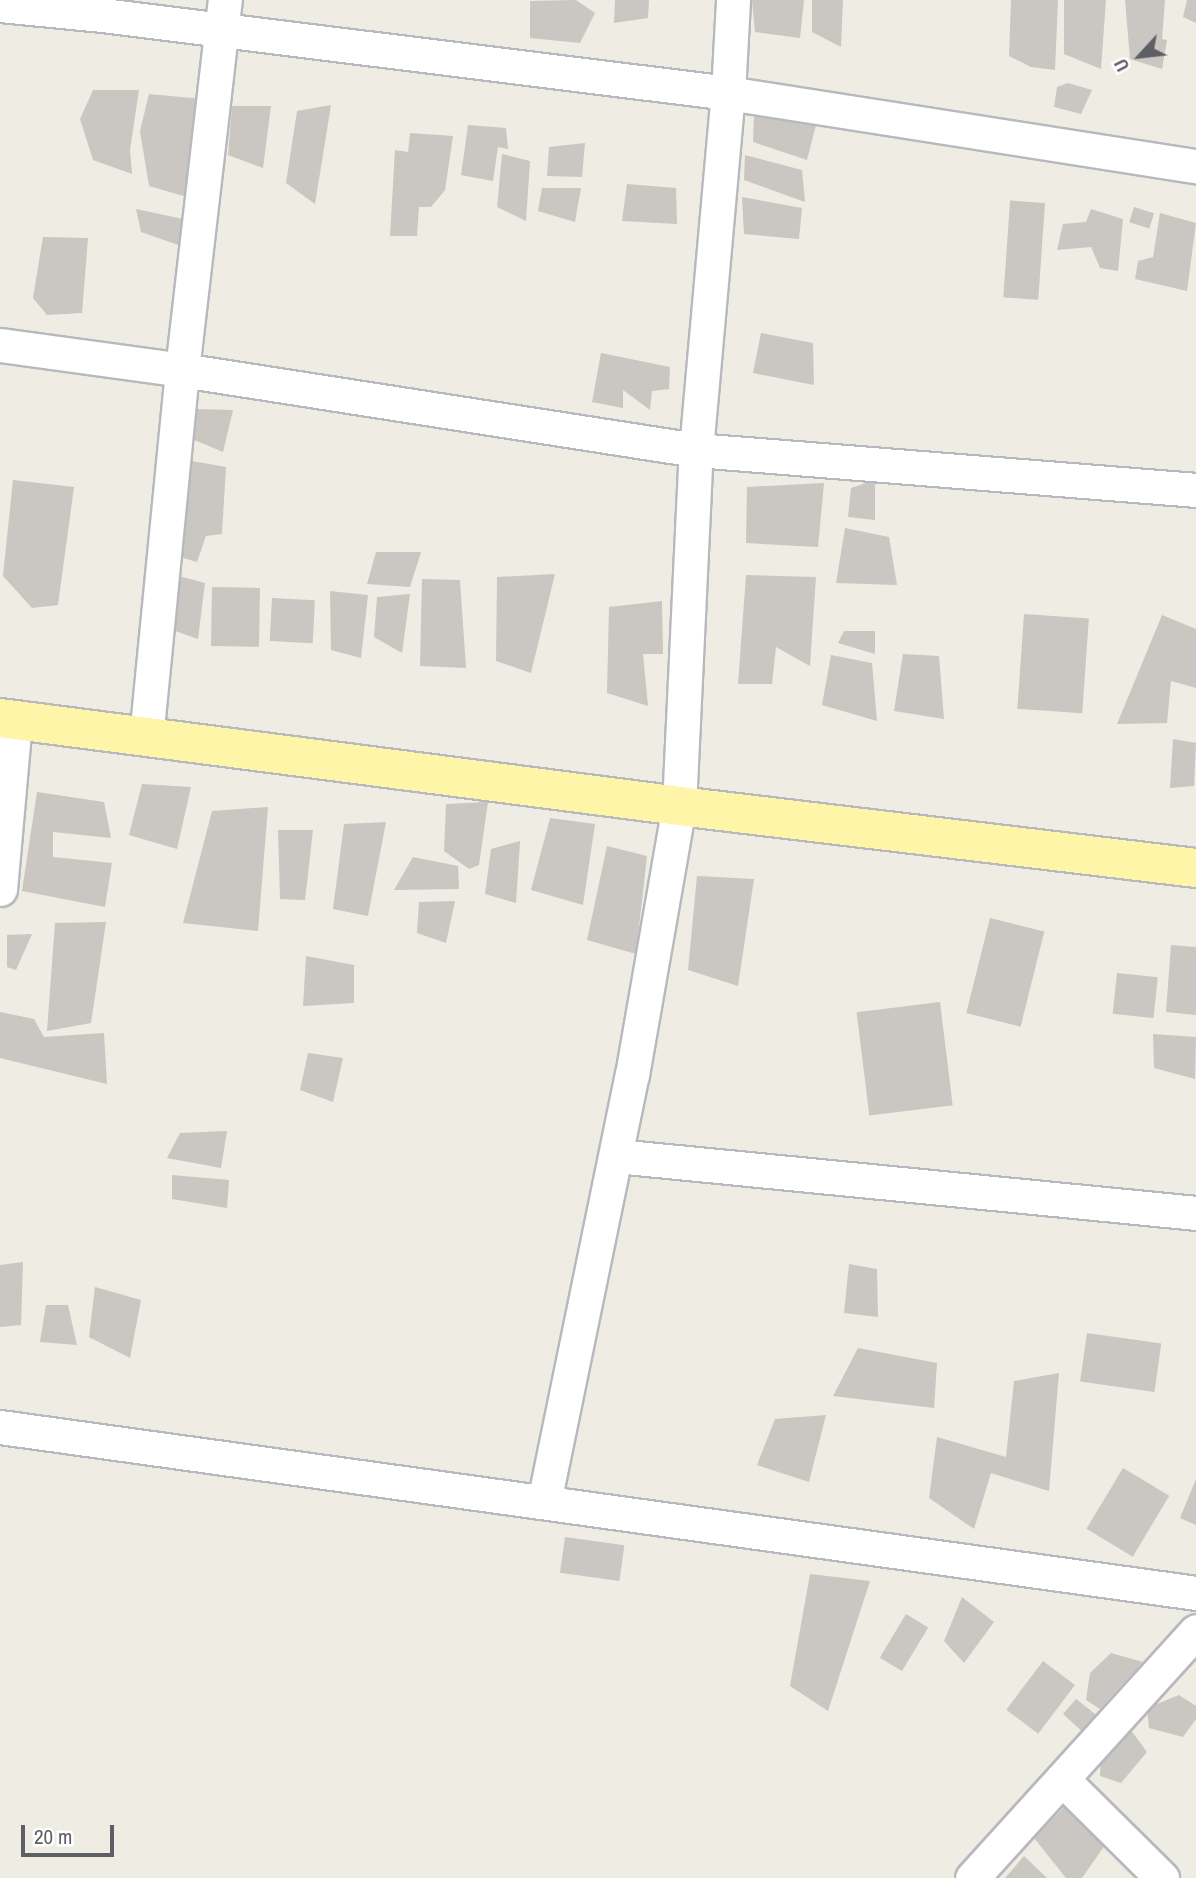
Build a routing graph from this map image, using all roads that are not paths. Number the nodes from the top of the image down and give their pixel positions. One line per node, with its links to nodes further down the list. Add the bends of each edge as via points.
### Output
1 (733, 0): 4 (street)
2 (0, 5): 3 (street)
3 (224, 15): 4 (street); 7 (street)
4 (728, 93): 5 (street); 8 (street)
5 (1196, 166)
6 (0, 345): 7 (street)
7 (182, 370): 8 (street); 11 (street)
8 (696, 450): 9 (street); 12 (street)
9 (1196, 490)
10 (8, 719): 11 (main road); 14 (street)
11 (146, 738): 12 (main road)
12 (679, 806): 13 (main road); 15 (street)
13 (1196, 868)
14 (0, 889)
15 (616, 1156): 16 (street); 18 (street)
16 (1196, 1213)
17 (0, 1427): 18 (street)
18 (544, 1502): 19 (street)
19 (1196, 1593)
20 (1196, 1631): 21 (street)
21 (1062, 1779): 22 (street); 23 (street)
22 (972, 1878)
23 (1162, 1878)

